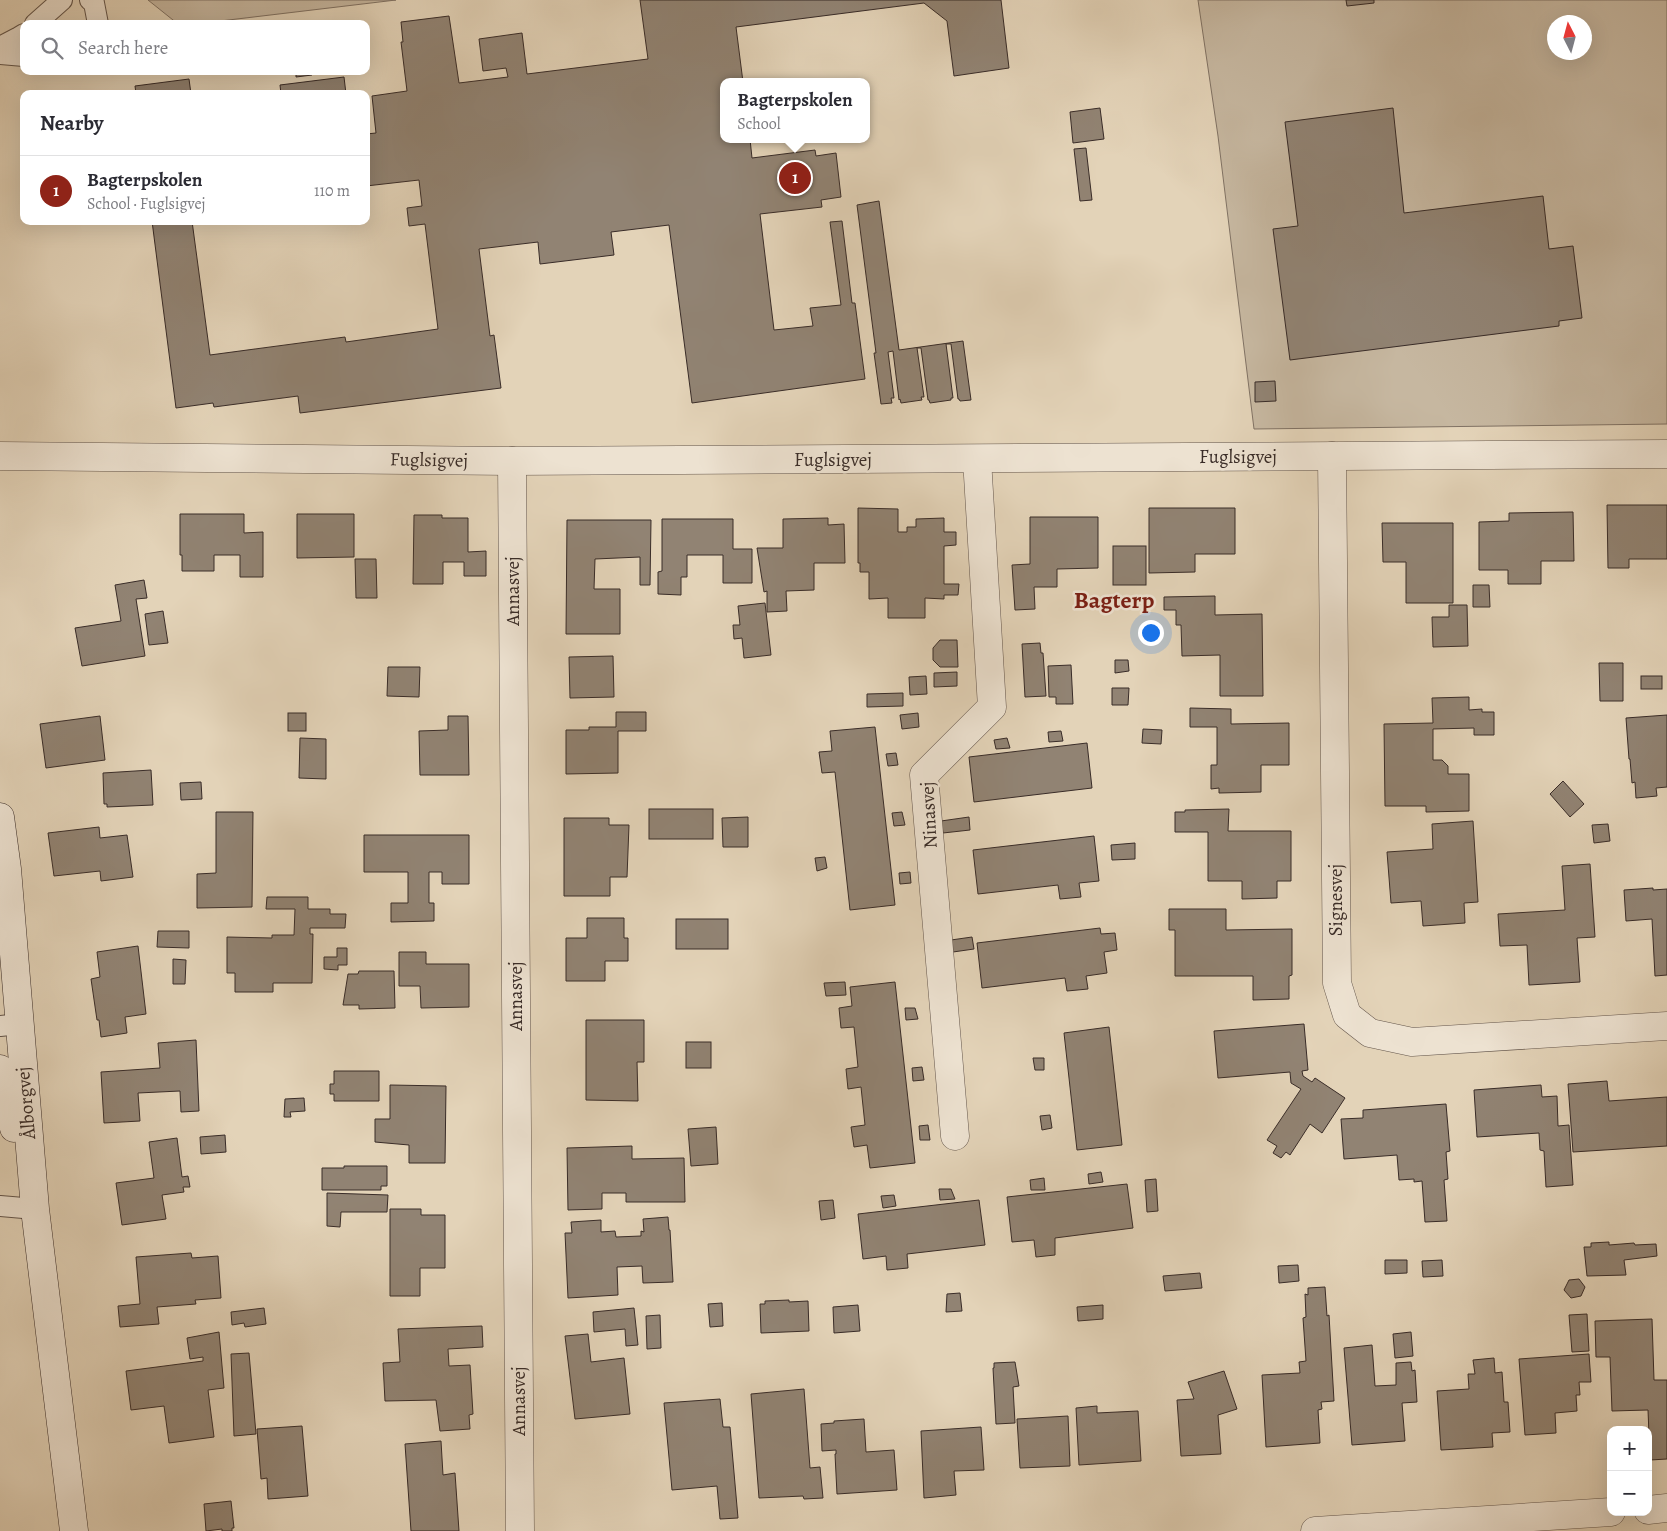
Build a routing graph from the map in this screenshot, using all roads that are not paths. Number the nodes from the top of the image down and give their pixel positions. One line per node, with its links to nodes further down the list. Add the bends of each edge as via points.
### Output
1 (62, 0): 3 (lane)
2 (90, 0): 4 (lane, via 94,3)
3 (40, 20)
4 (97, 20)
5 (20, 37): 6 (lane)
6 (0, 47)
7 (0, 54): 8 (lane)
8 (20, 56)
9 (1667, 454): 11 (street, Fuglsigvej)
10 (0, 456): 13 (street, Fuglsigvej)
11 (1332, 456): 12 (street, Fuglsigvej); 16 (street, Signesvej, via 1337,983 1347,1015 1370,1033 1412,1042)
12 (977, 459): 13 (street, Fuglsigvej); 18 (street, Ninasvej, via 992,707 924,775)
13 (512, 461): 25 (street, Annasvej)
14 (0, 817): 15 (street, Ålborgvej, via 7,869)
15 (10, 1025): 20 (street, Ålborgvej)
16 (1667, 1026)
17 (0, 1069): 20 (street, Ålborgvej)
18 (955, 1136)
19 (0, 1206): 20 (lane)
20 (34, 1209): 24 (street, Ålborgvej)
21 (1667, 1508): 22 (street)
22 (1652, 1510)
23 (1607, 1512): 26 (street)
24 (74, 1531)
25 (520, 1531)
26 (1315, 1531)

